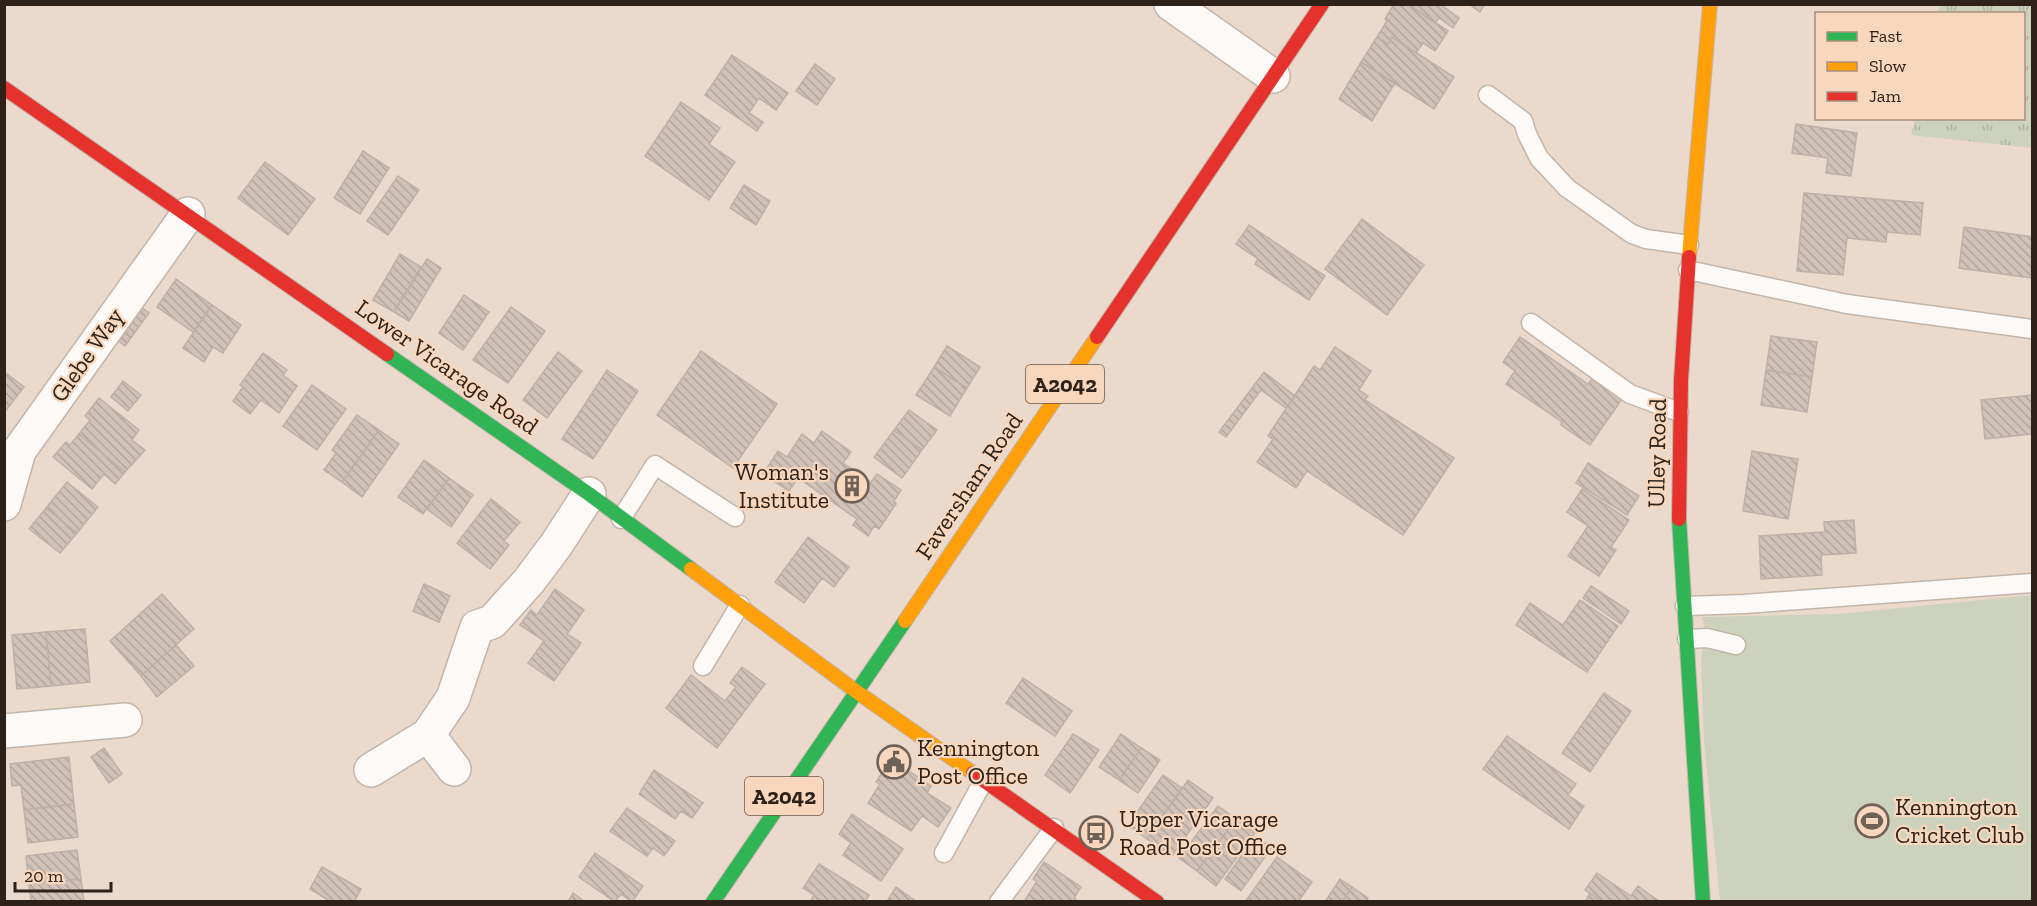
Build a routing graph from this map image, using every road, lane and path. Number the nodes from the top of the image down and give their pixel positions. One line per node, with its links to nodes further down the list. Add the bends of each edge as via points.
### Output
1 (1171, 4): 4 (street)
2 (1322, 4): 4 (street, Faversham Road / A2042)
3 (1710, 4): 8 (street, Ulley Road)
4 (1273, 76): 23 (street, Faversham Road / A2042)
5 (4, 88): 7 (street, Lower Vicarage Road)
6 (1488, 95): 8 (lane, via 1523,121 1539,158 1567,188 1632,234)
7 (188, 214): 13 (street, Lower Vicarage Road); 14 (street, Glebe Way, via 19,451)
8 (1689, 245): 9 (street, Ulley Road)
9 (1688, 270): 11 (lane, via 1847,304); 12 (street, Ulley Road)
10 (1531, 323): 12 (lane, via 1630,394)
11 (2032, 329)
12 (1679, 412): 19 (street, Ulley Road, via 1678,506)
13 (589, 494): 16 (street, Lower Vicarage Road); 26 (street, via 529,581 492,622 477,627 453,698)
14 (4, 504)
15 (735, 517): 16 (lane, via 655,465)
16 (621, 519): 18 (street, Lower Vicarage Road)
17 (2032, 583): 19 (lane)
18 (740, 606): 22 (lane); 23 (street, Lower Vicarage Road)
19 (1685, 606): 20 (street, Ulley Road)
20 (1687, 639): 21 (lane, via 1707,638); 35 (street, Ulley Road)
21 (1736, 645)
22 (703, 666)
23 (857, 692): 29 (street, Lower Vicarage Road); 32 (street, Faversham Road / A2042)
24 (125, 720): 25 (street)
25 (4, 731)
26 (428, 735): 27 (street); 28 (street)
27 (454, 769)
28 (371, 770)
29 (984, 780): 30 (street, Lower Vicarage Road); 31 (lane)
30 (1054, 828): 33 (lane); 34 (street, Lower Vicarage Road)
31 (944, 853)
32 (712, 902)
33 (999, 902)
34 (1157, 902)
35 (1703, 902)

